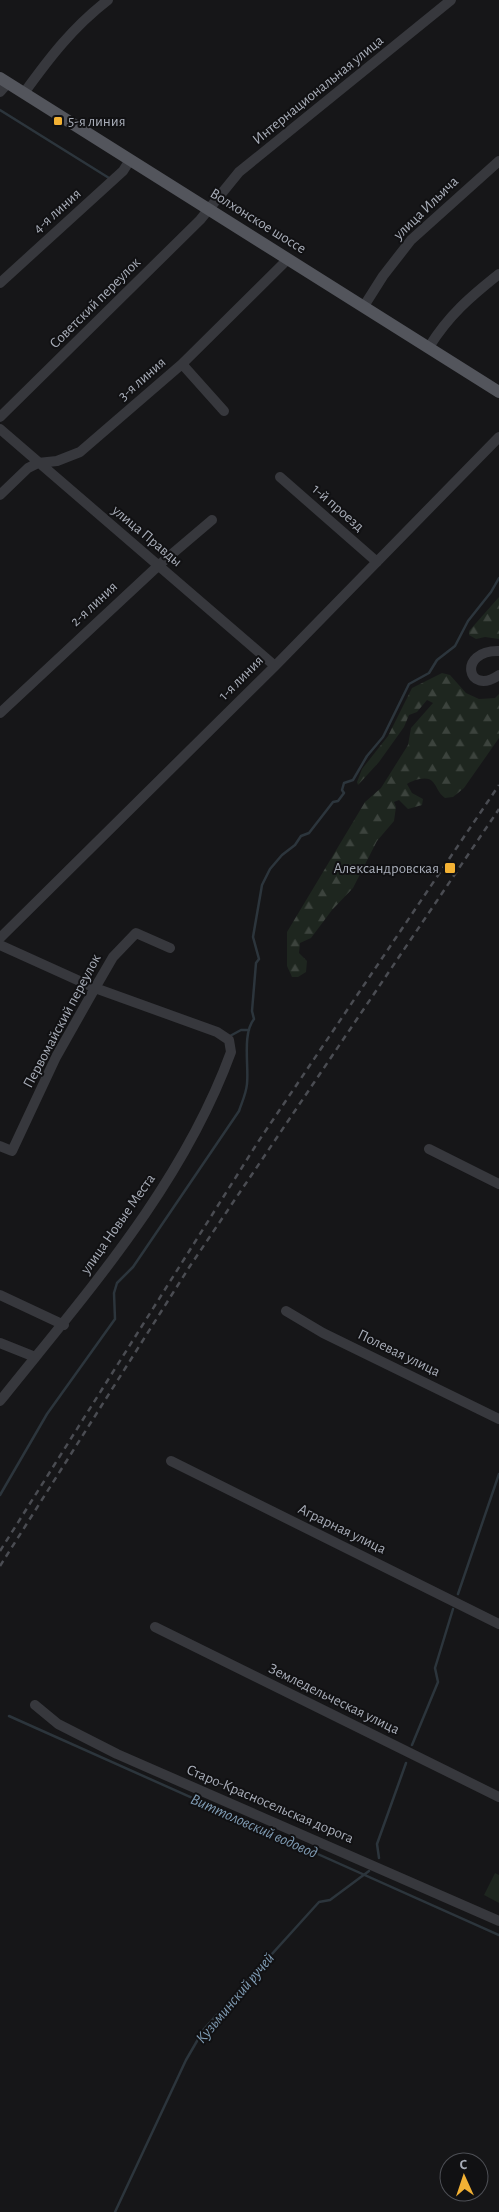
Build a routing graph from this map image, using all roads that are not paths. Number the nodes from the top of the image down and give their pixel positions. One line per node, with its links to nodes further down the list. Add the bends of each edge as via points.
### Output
1 (108, 0): 4 (street, via 83,19)
2 (451, 0): 7 (street, Интернациональная улица, via 239,172)
3 (3, 84): 4 (main road, Волхонское шоссе)
4 (24, 93): 5 (main road, Волхонское шоссе)
5 (130, 160): 7 (main road, Волхонское шоссе); 10 (street, 4-я линия, via 123,171)
6 (499, 161): 11 (street, улица Ильича, via 411,240)
7 (209, 209): 8 (main road, Волхонское шоссе); 16 (street, Советский переулок)
8 (288, 259): 11 (main road, Волхонское шоссе); 13 (street, 3-я линия)
9 (499, 274): 12 (street, via 462,303 442,325)
10 (0, 283)
11 (364, 306): 12 (main road, Волхонское шоссе)
12 (429, 347): 14 (main road, Волхонское шоссе)
13 (182, 364): 15 (street); 19 (street, 3-я линия, via 80,452 57,462)
14 (499, 392)
15 (224, 411)
16 (0, 417)
17 (0, 429): 19 (street, улица Правды)
18 (499, 437): 23 (street, 1-я линия)
19 (38, 463): 21 (street, 3-я линия, via 28,468); 24 (street, улица Правды)
20 (280, 477): 23 (street, 1-й проезд)
21 (0, 495)
22 (212, 520): 24 (street, 2-я линия)
23 (376, 562): 26 (street, 1-я линия)
24 (159, 565): 26 (street, улица Правды); 28 (street, 2-я линия)
25 (499, 652): 27 (street, via 483,653 470,664 475,679 481,682)
26 (274, 666): 29 (street, 1-я линия)
27 (499, 675)
28 (0, 713)
29 (0, 938)
30 (0, 946): 32 (street)
31 (170, 948): 32 (street, Первомайский переулок, via 136,934 113,957)
32 (95, 988): 33 (street, Первомайский переулок, via 56,1057 12,1151); 38 (street, улица Новые Места, via 216,1032 229,1040 231,1052 194,1132 149,1210)
33 (0, 1146)
34 (429, 1149): 35 (street)
35 (499, 1184)
36 (0, 1296): 38 (street)
37 (286, 1311): 42 (street, Полевая улица)
38 (64, 1325): 40 (street, улица Новые Места)
39 (0, 1343): 40 (street)
40 (35, 1358): 41 (street, улица Новые Места)
41 (0, 1401)
42 (499, 1419)
43 (171, 1461): 44 (street, Аграрная улица)
44 (499, 1624)
45 (155, 1626): 47 (street, Земледельческая улица)
46 (35, 1704): 48 (street, Старо-Красносельская дорога, via 58,1724 117,1754)
47 (499, 1797)
48 (499, 1921)

